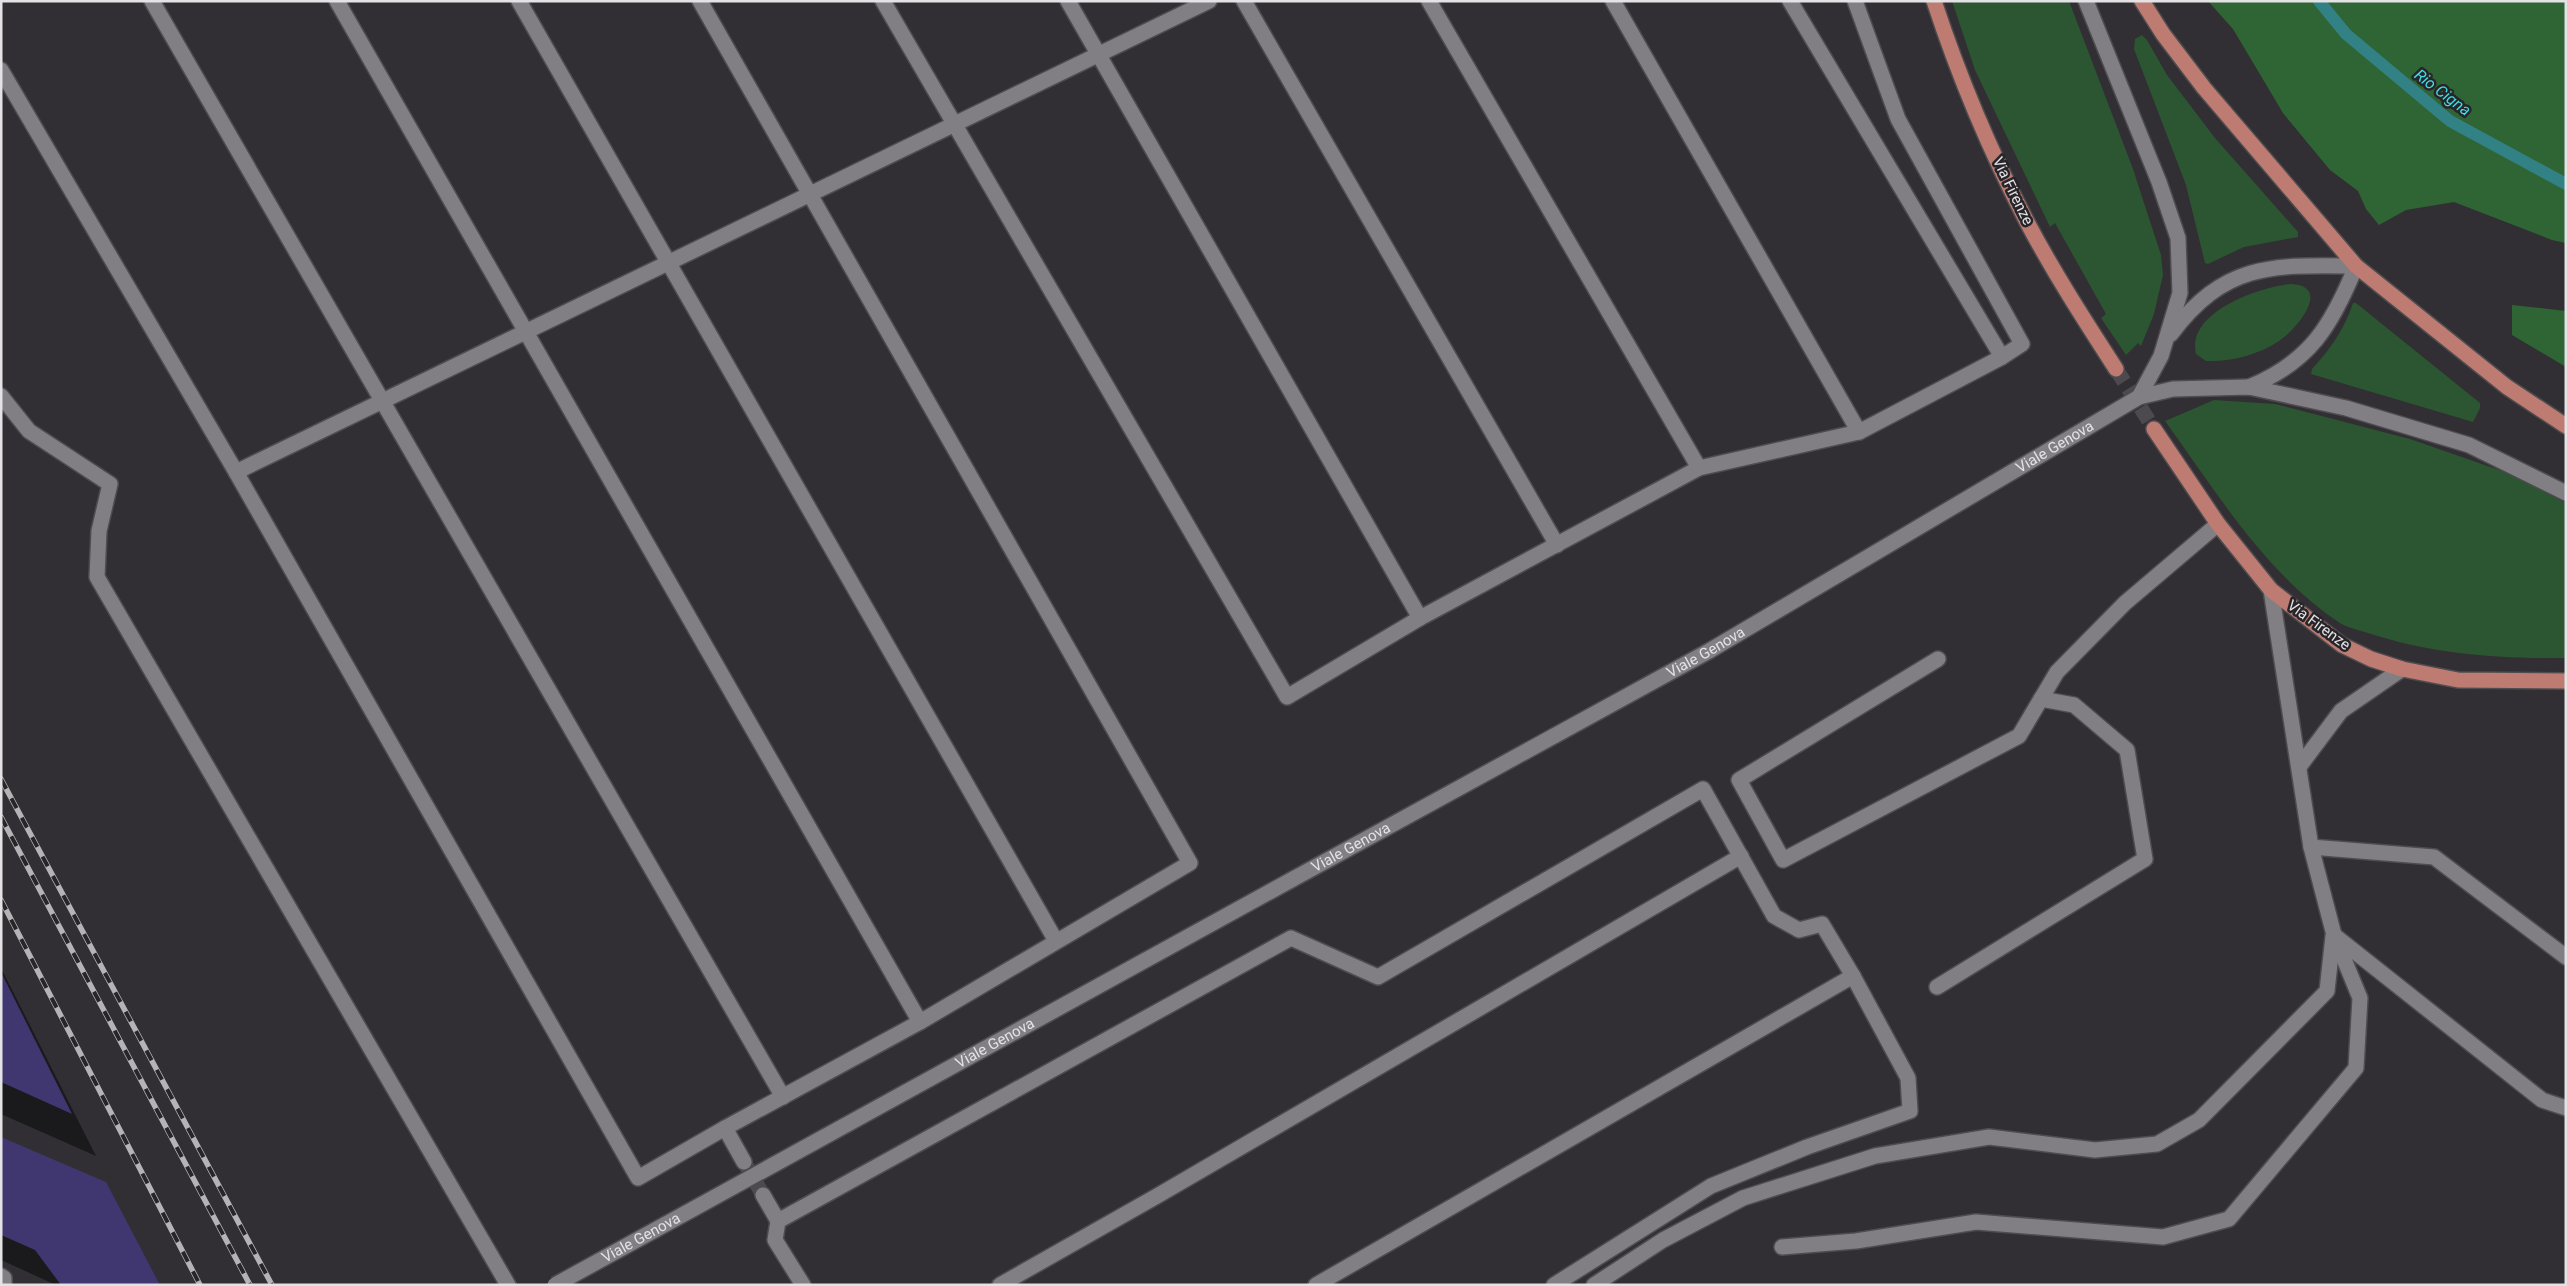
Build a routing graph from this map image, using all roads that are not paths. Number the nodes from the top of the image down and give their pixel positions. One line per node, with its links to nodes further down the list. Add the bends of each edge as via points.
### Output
1 (152, 1): 29 (street)
2 (338, 1): 22 (street)
3 (519, 1): 20 (street)
4 (700, 1): 19 (street)
5 (883, 1): 18 (street)
6 (1068, 1): 16 (street)
7 (1209, 1): 16 (street)
8 (1244, 1): 37 (street)
9 (1429, 1): 33 (street)
10 (1613, 1): 32 (street)
11 (1790, 1): 24 (street)
12 (1855, 1): 24 (street, via 1898,118 2022,344)
13 (1934, 1): 25 (main road, Via Firenze, via 1955,64 2011,189 2059,278)
14 (2086, 1): 23 (street, via 2159,182 2178,238 2180,293)
15 (2142, 1): 21 (main road, via 2204,88)
16 (1098, 55): 18 (street); 39 (street)
17 (1, 70): 34 (street)
18 (954, 124): 19 (street); 39 (street, via 1287,697)
19 (810, 194): 20 (street); 48 (street, via 1190,863)
20 (668, 262): 22 (street); 48 (street)
21 (2356, 266): 23 (street, via 2274,267 2234,279 2198,302); 26 (street, via 2337,309 2311,345 2290,367); 30 (main road, via 2507,387)
22 (526, 332): 29 (street); 52 (street)
23 (2166, 341): 28 (street)
24 (2002, 357): 32 (street)
25 (2116, 369)
26 (2249, 387): 28 (street, via 2173,389); 35 (street, via 2346,408 2469,445)
27 (1, 396): 62 (street, via 29,431 110,484 99,532 97,577)
28 (2140, 397): 63 (street, Viale Genova, bridge, via 1709,650)
29 (383, 401): 34 (street); 53 (street)
30 (2566, 426)
31 (2154, 428): 36 (main road, Via Firenze)
32 (1859, 432): 33 (street)
33 (1699, 468): 37 (street)
34 (236, 472): 55 (street, via 638,1178)
35 (2566, 493)
36 (2218, 524): 38 (main road, Via Firenze); 43 (street, via 2125,603 2057,672)
37 (1557, 545): 39 (street)
38 (2271, 590): 41 (main road, Via Firenze, via 2342,645); 44 (street)
39 (1420, 618)
40 (1938, 659): 43 (street, via 1739,780 1782,860 2019,736)
41 (2402, 669): 42 (main road, Via Firenze, via 2458,680); 44 (street, via 2341,711)
42 (2566, 681)
43 (2041, 699): 51 (street, via 2074,705 2127,750 2145,859)
44 (2299, 767): 45 (street)
45 (2311, 846): 47 (street); 49 (street, via 2434,857)
46 (1741, 856): 50 (street, via 1774,916 1799,930 1822,924); 58 (street, via 1703,789 1378,977 1291,938); 65 (street)
47 (2334, 935): 54 (street, via 2542,1100); 59 (street, via 2360,998 2356,1068 2228,1219 2163,1237 1976,1222 1856,1241); 68 (street, via 2327,991 2199,1120 2157,1144 2095,1150 1989,1137 1875,1156 1743,1198 1663,1240)
48 (1056, 941): 52 (street)
49 (2566, 957)
50 (1853, 976): 66 (street); 67 (street, via 1908,1078 1910,1111 1711,1186)
51 (1937, 987)
52 (920, 1022): 53 (street)
53 (783, 1097): 55 (street)
54 (2566, 1108)
55 (725, 1128): 56 (street)
56 (744, 1162)
57 (763, 1195): 58 (street)
58 (778, 1221): 64 (street, via 775,1240)
59 (1782, 1247)
60 (1, 1276): 61 (street)
61 (4, 1285)
62 (508, 1285)
63 (554, 1285)
64 (803, 1285)
65 (1000, 1285)
66 (1316, 1285)
67 (1554, 1285)
68 (1594, 1285)

